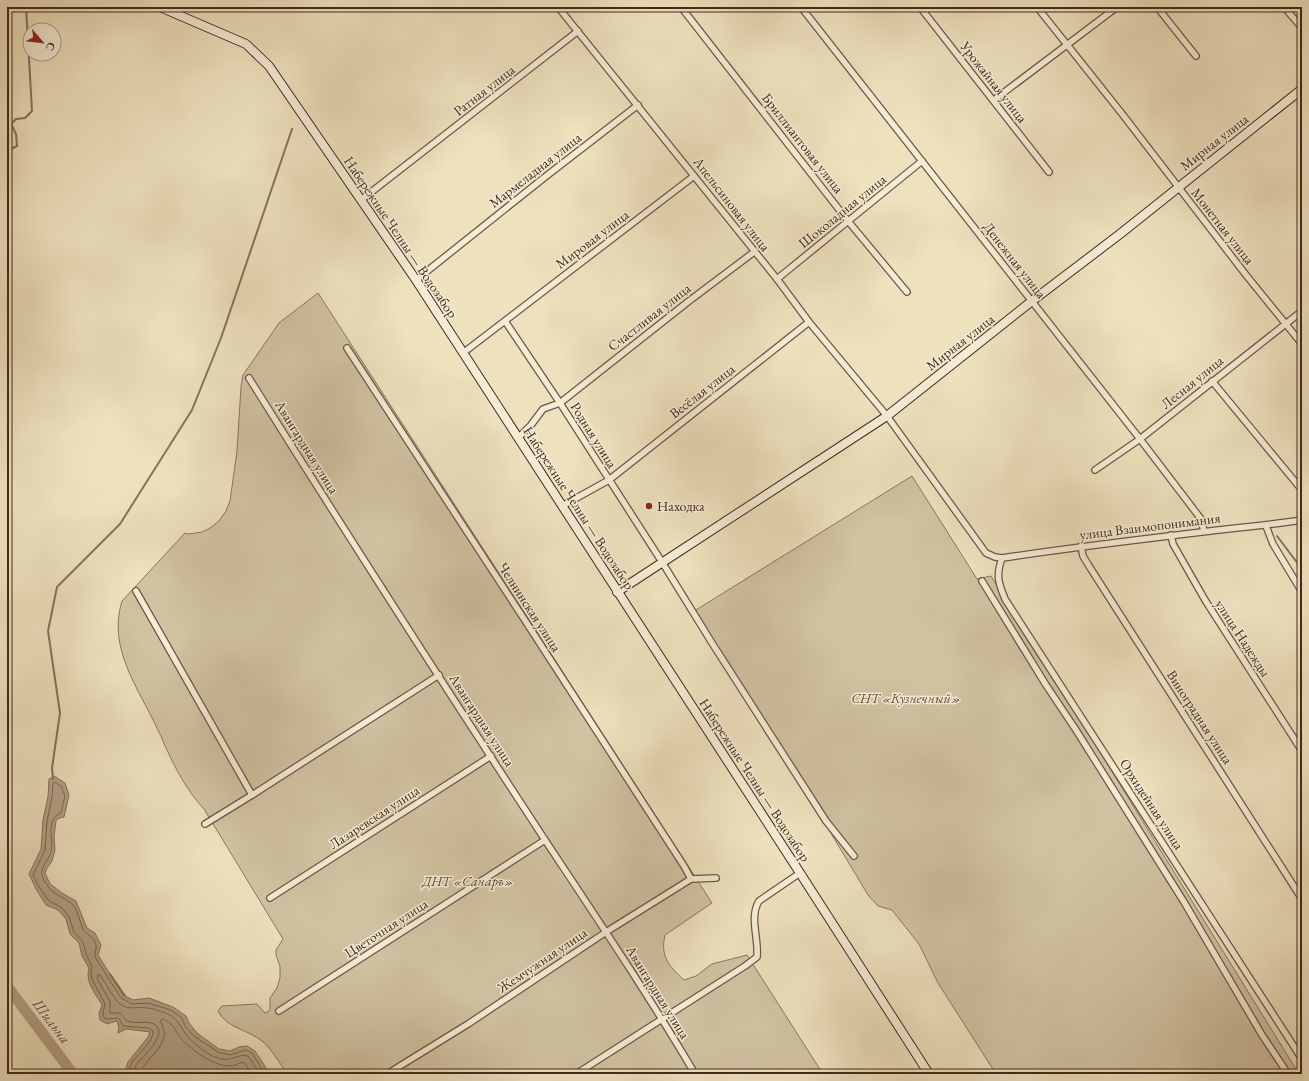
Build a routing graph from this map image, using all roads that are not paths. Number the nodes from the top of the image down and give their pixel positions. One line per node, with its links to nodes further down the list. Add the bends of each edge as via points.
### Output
1 (160, 7): 21 (main road, Набережные Челны — Водозабор, via 246,44 273,72)
2 (558, 7): 11 (street, Апельсиновая улица)
3 (681, 7): 22 (street, Бриллиантовая улица)
4 (801, 7): 17 (street, Денежная улица)
5 (920, 7): 15 (street, Урожайная улица)
6 (1037, 7): 12 (street, Монетная улица)
7 (1117, 7): 12 (street)
8 (1156, 7): 13 (street)
9 (1284, 7): 10 (street)
10 (1302, 28)
11 (578, 31): 16 (street, Апельсиновая улица); 21 (street, Ратная улица)
12 (1068, 45): 15 (street); 20 (street, Монетная улица)
13 (1196, 56)
14 (1302, 89): 20 (main road, Мирная улица)
15 (994, 100): 18 (street, Урожайная улица)
16 (638, 105): 19 (street, Апельсиновая улица); 25 (street, Мармеладная улица)
17 (922, 161): 22 (street, Шоколадная улица); 27 (street, Денежная улица)
18 (1049, 172)
19 (694, 176): 23 (street, Апельсиновая улица); 29 (street, Мировая улица)
20 (1178, 187): 27 (main road, Мирная улица); 31 (street, Монетная улица)
21 (361, 200): 25 (main road, Набережные Челны — Водозабор)
22 (848, 221): 24 (street, Шоколадная улица); 26 (street, Бриллиантовая улица)
23 (754, 252): 24 (street, Апельсиновая улица); 37 (street, Счастливая улица)
24 (777, 279): 30 (street, Апельсиновая улица)
25 (416, 280): 34 (main road, Набережные Челны — Водозабор)
26 (907, 292)
27 (1032, 301): 38 (main road, Мирная улица); 40 (street, Денежная улица)
28 (1302, 311): 31 (street, Лесная улица)
29 (505, 321): 34 (street, Мировая улица); 37 (street, Родная улица)
30 (809, 322): 38 (street, Апельсиновая улица); 42 (street, Весёлая улица)
31 (1286, 323): 32 (street, Монетная улица); 36 (street, Лесная улица)
32 (1302, 344)
33 (347, 348): 65 (street, Челнинская улица)
34 (463, 353): 39 (main road, Набережные Челны — Водозабор)
35 (249, 378): 56 (street, Авангардная улица)
36 (1212, 381): 40 (street, Лесная улица); 43 (street)
37 (560, 403): 39 (street, Счастливая улица, via 543,409); 42 (street, Родная улица)
38 (887, 416): 50 (street, Апельсиновая улица, via 986,552); 51 (main road, Мирная улица)
39 (518, 438): 44 (main road, Набережные Челны — Водозабор)
40 (1140, 439): 41 (street, Лесная улица); 47 (street, Денежная улица, via 1201,520)
41 (1095, 470)
42 (609, 480): 44 (street, Весёлая улица); 51 (street, Родная улица)
43 (1302, 490)
44 (562, 506): 54 (main road, Набережные Челны — Водозабор)
45 (1302, 520): 46 (street, улица Взаимопонимания)
46 (1266, 526): 47 (street, улица Взаимопонимания); 55 (street, via 1273,544)
47 (1204, 531): 48 (street, улица Взаимопонимания)
48 (1171, 536): 49 (street, улица Взаимопонимания); 57 (street, улица Надежды, via 1204,600)
49 (1081, 546): 50 (street, улица Взаимопонимания); 67 (street, Виноградная улица, via 1083,556 1093,572)
50 (1002, 558): 71 (street, Орхидейная улица, via 998,570 1005,599)
51 (662, 562): 54 (main road, Мирная улица); 62 (street, Родная улица, via 822,815)
52 (982, 581): 76 (street, via 1184,902 1262,1035)
53 (136, 591): 59 (street)
54 (617, 592): 63 (main road, Набережные Челны — Водозабор)
55 (1302, 592)
56 (439, 675): 58 (street, Авангардная улица); 59 (street)
57 (1302, 751)
58 (491, 756): 61 (street, Авангардная улица); 66 (street, Лазаревская улица)
59 (252, 795): 60 (street)
60 (205, 824)
61 (545, 840): 68 (street, Авангардная улица); 69 (street, Цветочная улица)
62 (854, 856)
63 (800, 873): 70 (street, via 759,901 756,906 754,918 757,957); 75 (main road, Набережные Челны — Водозабор)
64 (716, 878): 65 (street, Жемчужная улица)
65 (691, 879): 68 (street, Жемчужная улица)
66 (270, 898)
67 (1302, 899)
68 (606, 932): 70 (street, Авангардная улица); 72 (street, Жемчужная улица, via 468,1024)
69 (279, 1011)
70 (662, 1019): 73 (street); 74 (street, Авангардная улица)
71 (1302, 1059)
72 (387, 1074)
73 (576, 1074)
74 (695, 1074)
75 (929, 1074)
76 (1288, 1074)

